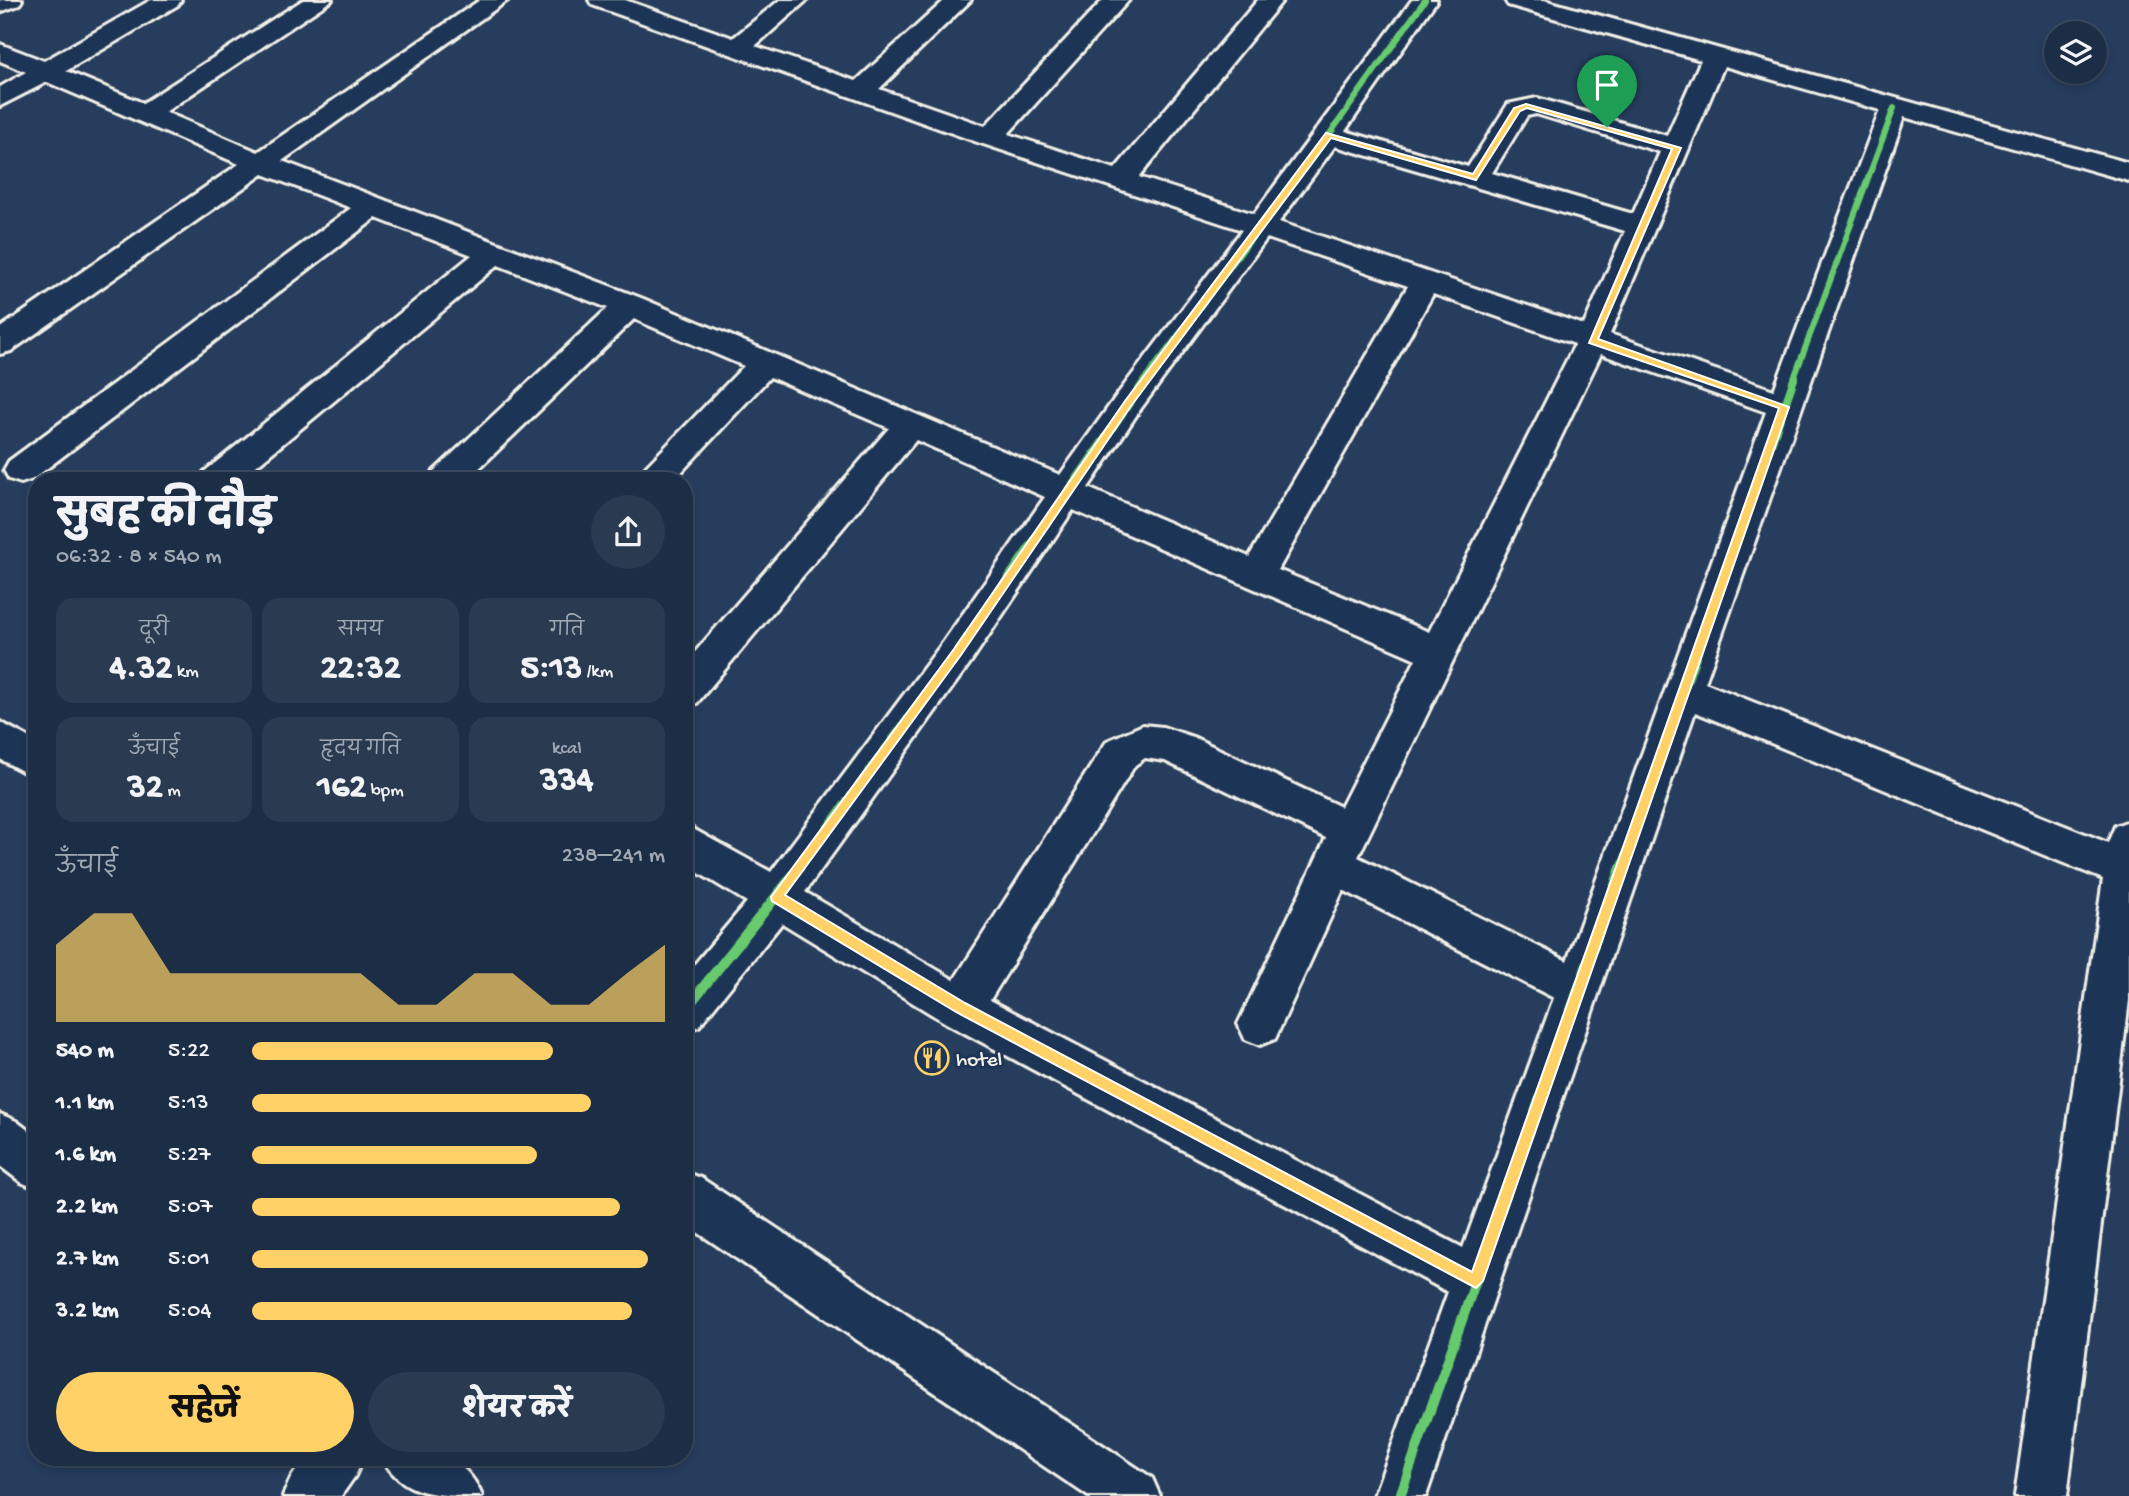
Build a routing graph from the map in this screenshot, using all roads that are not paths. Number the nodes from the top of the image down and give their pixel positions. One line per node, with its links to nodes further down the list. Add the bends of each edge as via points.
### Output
1 (10, 0): 12 (street)
2 (169, 0): 17 (street)
3 (320, 0): 21 (street)
4 (496, 0): 25 (street)
5 (601, 0): 13 (street)
6 (795, 0): 14 (street)
7 (959, 0): 18 (street)
8 (1117, 0): 23 (street)
9 (1425, 0): 22 (street)
10 (1517, 0): 16 (street)
11 (1261, 2): 28 (street)
12 (0, 5)
13 (636, 5): 14 (street)
14 (737, 48): 18 (street)
15 (0, 52): 17 (street)
16 (1715, 57): 20 (street); 24 (street)
17 (46, 72): 19 (street); 21 (street)
18 (860, 92): 23 (street)
19 (0, 99)
20 (1894, 108): 26 (street); 38 (street)
21 (144, 114): 25 (street)
22 (1329, 135): 27 (street); 31 (street)
23 (990, 137): 28 (street)
24 (1677, 148): 27 (street, via 1526,106 1517,110); 30 (street)
25 (262, 163): 29 (street); 36 (street)
26 (2129, 172)
27 (1476, 177): 30 (street)
28 (1120, 181): 31 (street)
29 (373, 206): 32 (street); 40 (street)
30 (1641, 226): 35 (street)
31 (1260, 227): 33 (street); 44 (street, via 1128,403)
32 (494, 253): 34 (street); 41 (street)
33 (1426, 281): 35 (street); 45 (street)
34 (630, 305): 37 (street); 42 (street)
35 (1592, 341): 38 (street); 46 (street)
36 (0, 343)
37 (765, 363): 39 (street); 43 (street)
38 (1784, 407): 48 (street)
39 (911, 424): 44 (street); 47 (street)
40 (20, 470)
41 (227, 472)
42 (454, 472)
43 (662, 472)
44 (1068, 493): 45 (street); 54 (street)
45 (1256, 576): 46 (street)
46 (1439, 652): 52 (street)
47 (693, 681)
48 (1684, 691): 53 (street); 55 (street)
49 (0, 739): 50 (street)
50 (28, 756)
51 (693, 847): 54 (street)
52 (1342, 848): 55 (street); 57 (street, via 1179,748 1157,741 1137,742 1121,753); 58 (street)
53 (2127, 854): 69 (street)
54 (777, 897): 56 (street); 57 (street)
55 (1579, 989): 62 (street)
56 (693, 1000)
57 (961, 1008): 62 (street)
58 (1260, 1024)
59 (0, 1137): 60 (street)
60 (28, 1159)
61 (693, 1201): 67 (street)
62 (1476, 1281): 68 (street)
63 (331, 1466): 65 (street)
64 (418, 1466): 66 (street)
65 (309, 1496)
66 (456, 1496)
67 (1135, 1496)
68 (1400, 1496)
69 (2041, 1496)

